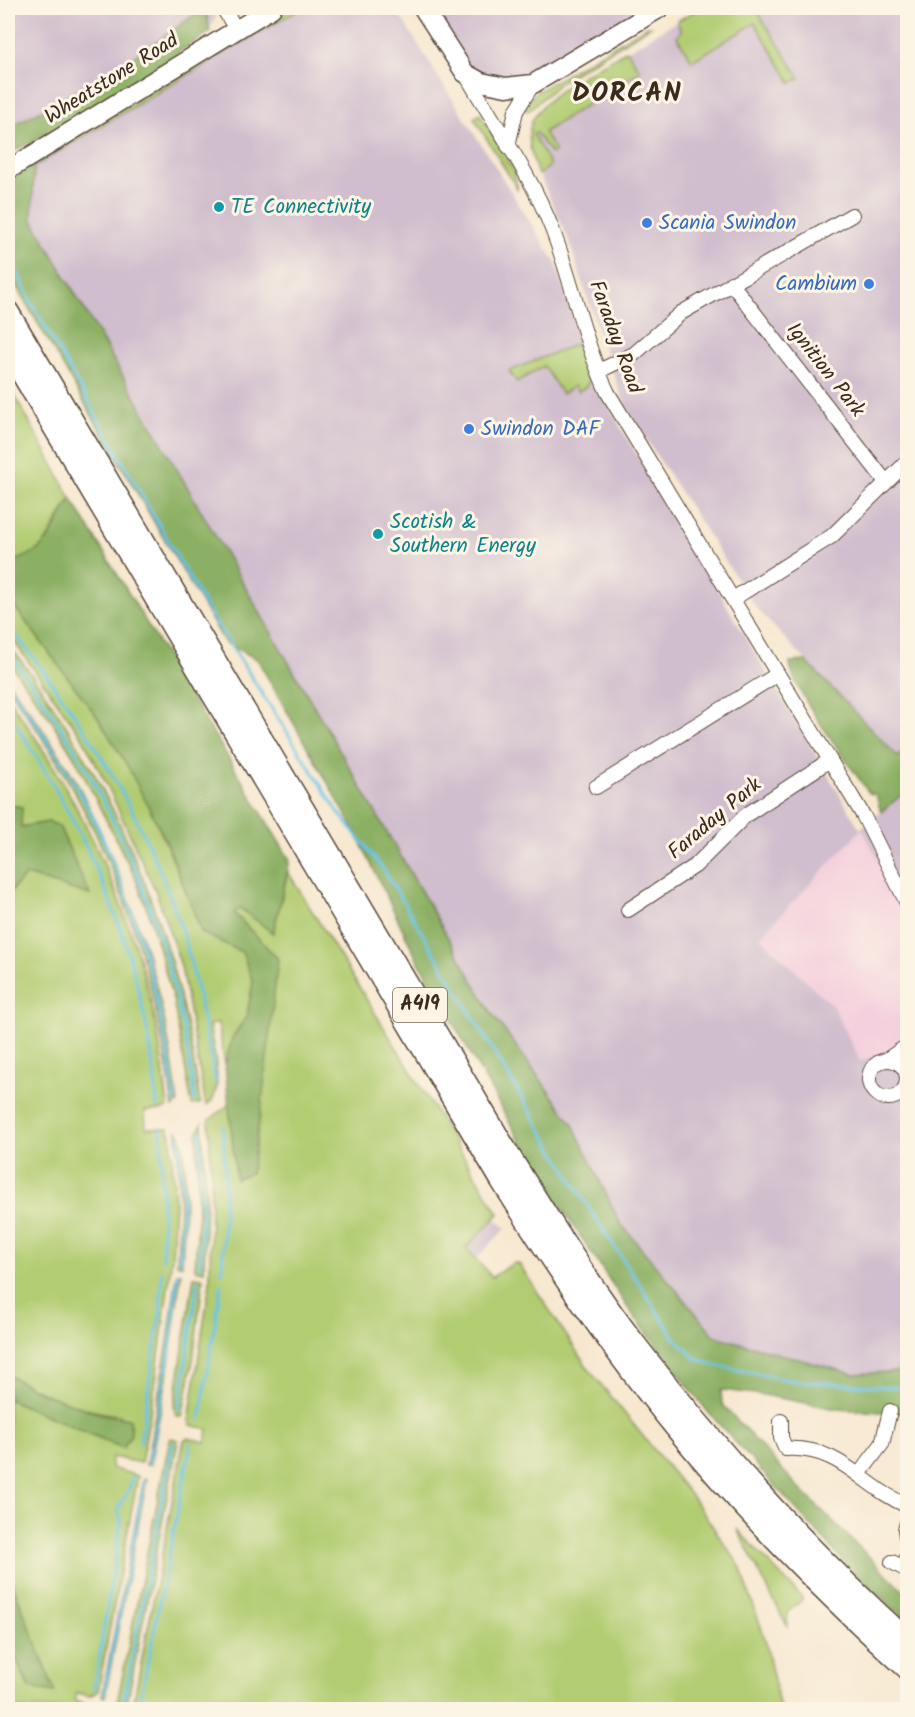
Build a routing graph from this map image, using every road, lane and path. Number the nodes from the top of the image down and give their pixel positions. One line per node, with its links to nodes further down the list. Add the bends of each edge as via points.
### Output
1 (223, 8): 5 (street)
2 (272, 8): 5 (main road, Wheatstone Road)
3 (423, 8): 6 (main road, Faraday Road)
4 (660, 8): 7 (main road)
5 (236, 29): 9 (main road, Wheatstone Road)
6 (465, 73): 7 (main road, via 496,86); 8 (street, Faraday Road)
7 (533, 84): 8 (street, via 516,111)
8 (508, 146): 14 (street, Faraday Road, via 552,227)
9 (8, 170)
10 (852, 215): 11 (street)
11 (731, 284): 14 (street, via 674,318 634,354); 16 (street, Ignition Park)
12 (8, 312): 35 (highway, A419, via 509,1155 589,1280 661,1378 760,1495 817,1556)
13 (8, 350): 36 (highway, A419, via 501,1180 576,1296 651,1398 725,1486 801,1567)
14 (599, 371): 17 (street, Faraday Road)
15 (908, 460): 16 (street)
16 (886, 482): 17 (street, via 832,536)
17 (733, 599): 18 (street, Faraday Road)
18 (778, 674): 19 (street, Faraday Road); 20 (street)
19 (830, 760): 21 (street, Faraday Road, via 873,831); 22 (street, Faraday Park, via 760,805 695,866)
20 (596, 787)
21 (908, 905)
22 (628, 910)
23 (908, 1045): 24 (street)
24 (886, 1060): 25 (street); 27 (street, via 871,1070 869,1083 877,1095)
25 (906, 1063): 26 (street)
26 (907, 1084): 27 (street)
27 (894, 1097): 28 (street)
28 (908, 1103)
29 (890, 1411): 31 (street, via 882,1444)
30 (781, 1421): 31 (street, via 786,1449 825,1454)
31 (860, 1473): 32 (street, via 879,1490)
32 (908, 1506)
33 (908, 1519): 34 (street)
34 (908, 1547)
35 (908, 1641)
36 (908, 1669)

